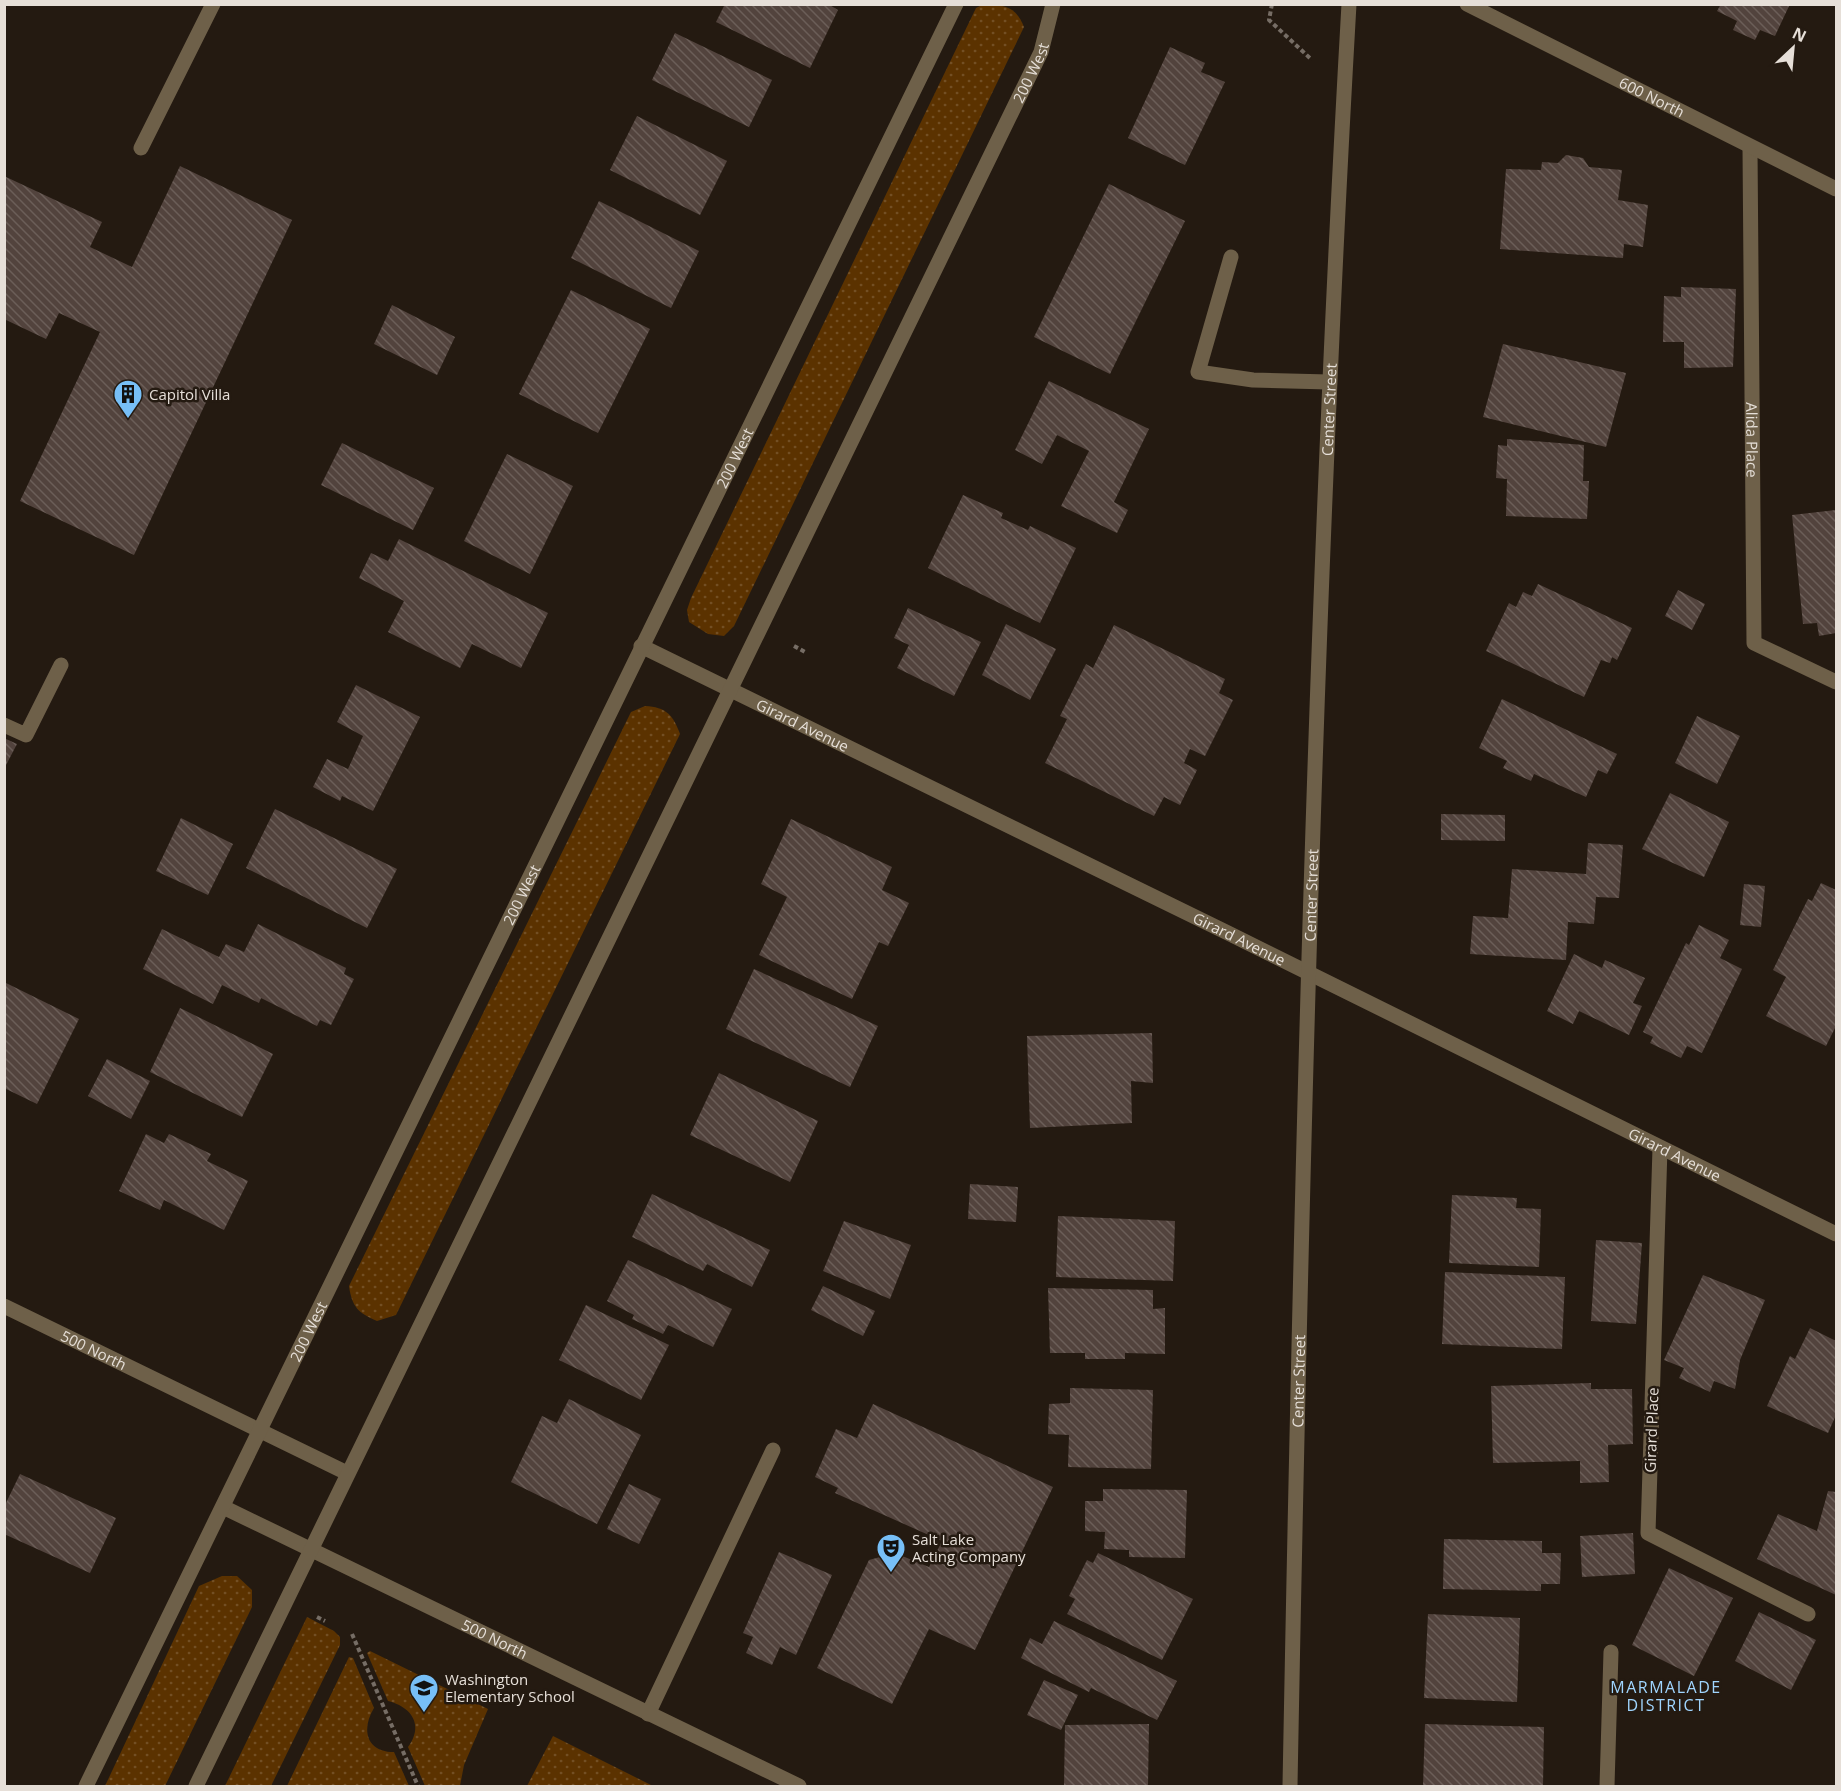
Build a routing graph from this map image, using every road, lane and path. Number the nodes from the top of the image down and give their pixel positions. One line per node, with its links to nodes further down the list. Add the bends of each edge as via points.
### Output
1 (213, 4): 8 (street)
2 (956, 4): 13 (street, 200 West)
3 (1053, 4): 18 (street, 200 West, via 1041,52)
4 (1272, 4): 7 (path, via 1269,20)
5 (1349, 4): 7 (street, Center Street)
6 (1467, 4): 9 (street, 600 North)
7 (1345, 90): 12 (street, Center Street)
8 (141, 148)
9 (1750, 148): 10 (street, 600 North); 17 (street, Alida Place, via 1754,643)
10 (1836, 189)
11 (1231, 257): 12 (street, via 1198,372 1253,380)
12 (1329, 381): 20 (street, Center Street)
13 (641, 646): 18 (street, Girard Avenue); 24 (street, 200 West)
14 (794, 646): 15 (path)
15 (807, 653)
16 (61, 665): 19 (street, via 27,735)
17 (1836, 682)
18 (730, 690): 20 (street, Girard Avenue); 26 (street, 200 West)
19 (4, 725)
20 (1308, 972): 21 (street, Girard Avenue); 39 (street, Center Street)
21 (1660, 1149): 22 (street, Girard Avenue); 29 (street, Girard Place, via 1648,1533)
22 (1836, 1234)
23 (4, 1305): 24 (street, 500 North)
24 (260, 1431): 26 (street, 500 North); 27 (street, 200 West)
25 (773, 1450): 34 (street)
26 (347, 1473): 28 (street, 200 West)
27 (223, 1507): 28 (street, 500 North); 35 (street, 200 West)
28 (310, 1549): 34 (street, 500 North); 36 (street, 200 West)
29 (1808, 1614)
30 (317, 1617): 31 (path)
31 (325, 1621)
32 (352, 1634): 37 (path)
33 (1611, 1652): 40 (street)
34 (648, 1714): 38 (street, 500 North)
35 (86, 1786)
36 (196, 1786)
37 (418, 1786)
38 (799, 1786)
39 (1290, 1786)
40 (1607, 1786)

